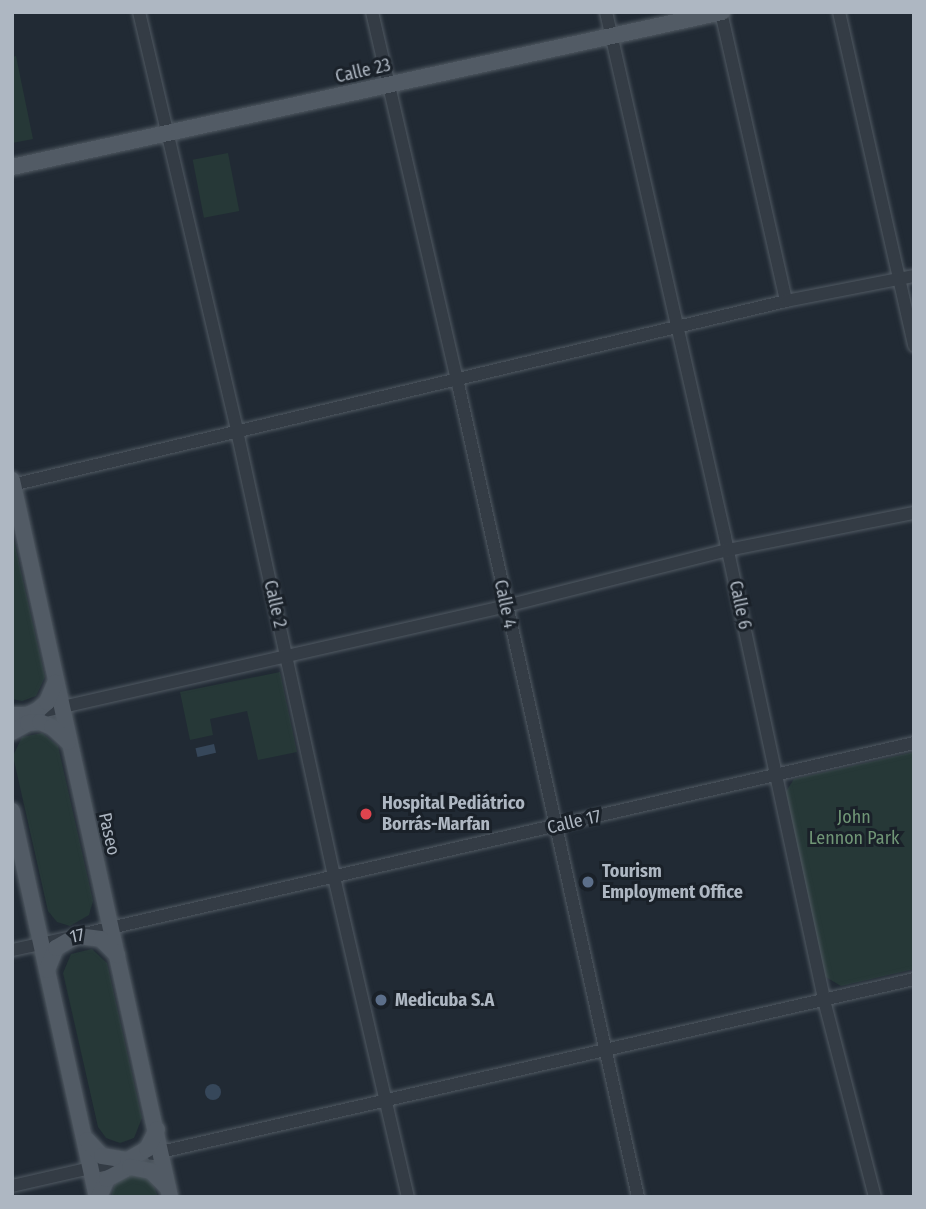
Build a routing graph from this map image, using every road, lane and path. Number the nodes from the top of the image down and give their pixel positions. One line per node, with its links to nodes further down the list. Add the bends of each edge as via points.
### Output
1 (139, 12): 8 (street, Calle 2)
2 (372, 12): 7 (street, Calle 4)
3 (606, 12): 6 (street, Calle 6)
4 (722, 12): 6 (main road, Calle 23); 12 (street)
5 (839, 12): 11 (street)
6 (611, 37): 7 (main road, Calle 23); 13 (street, Calle 6)
7 (387, 85): 8 (main road, Calle 23); 15 (street, Calle 4)
8 (167, 135): 9 (main road, Calle 23); 16 (street, Calle 2)
9 (12, 167)
10 (914, 276): 11 (street)
11 (899, 279): 12 (street); 14 (street)
12 (786, 301): 13 (street)
13 (677, 327): 15 (street); 19 (street, Calle 6)
14 (914, 346)
15 (457, 379): 16 (street); 20 (street, Calle 4)
16 (237, 431): 17 (street); 21 (street, Calle 2)
17 (14, 492): 22 (main road, Paseo)
18 (914, 513): 19 (street)
19 (728, 550): 20 (street); 28 (street, Calle 6)
20 (506, 606): 21 (street); 30 (street, Calle 4)
21 (287, 656): 23 (street); 31 (street, Calle 2)
22 (56, 680): 23 (main road, Paseo); 24 (main road, via 47,702)
23 (61, 707): 24 (street); 27 (main road, Paseo)
24 (17, 716)
25 (12, 732): 27 (main road, via 40,722 62,734)
26 (914, 743): 28 (street, Calle 17)
27 (69, 744): 32 (main road, Paseo)
28 (776, 775): 30 (street, Calle 17); 39 (street, Calle 6)
29 (12, 811): 34 (main road)
30 (556, 826): 31 (street, Calle 17); 40 (street, Calle 4)
31 (334, 877): 32 (street, Calle 17); 41 (street, Calle 2)
32 (112, 928): 33 (street, 17); 36 (main road, Paseo)
33 (77, 936): 34 (street, 17); 36 (main road, via 101,939); 37 (main road, via 56,947)
34 (42, 943): 35 (street); 37 (main road)
35 (12, 950)
36 (119, 957): 42 (main road, Paseo)
37 (47, 970): 43 (main road)
38 (914, 979): 39 (street)
39 (824, 1000): 40 (street); 52 (street, Calle 6)
40 (605, 1050): 41 (street); 51 (street, Calle 4)
41 (385, 1102): 44 (street); 50 (street, Calle 2)
42 (157, 1129): 44 (main road, Paseo); 45 (main road, via 147,1149)
43 (86, 1138): 45 (main road, via 102,1156); 46 (main road)
44 (162, 1152): 45 (street); 48 (main road, Paseo)
45 (128, 1160): 46 (street)
46 (92, 1168): 47 (street); 49 (main road)
47 (12, 1186)
48 (169, 1192): 49 (main road, via 151,1171 130,1167 107,1179)
49 (98, 1197)
50 (408, 1197)
51 (638, 1197)
52 (876, 1197)

